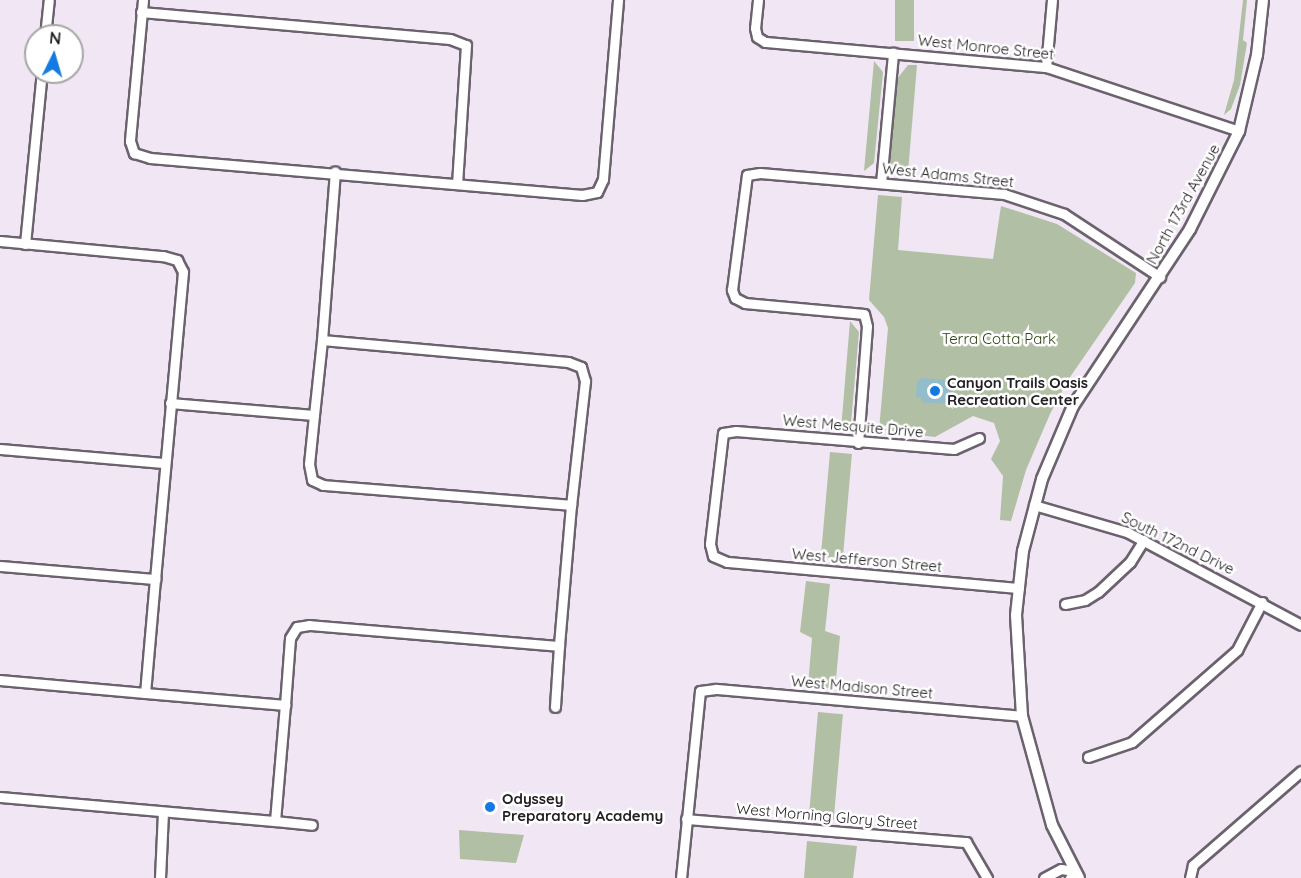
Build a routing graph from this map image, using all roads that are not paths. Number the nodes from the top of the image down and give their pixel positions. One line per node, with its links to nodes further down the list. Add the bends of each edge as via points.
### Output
1 (49, 0): 8 (street)
2 (142, 0): 7 (street)
3 (618, 0): 14 (street, via 603,179 597,192 582,195)
4 (758, 0): 9 (street, West Monroe Street, via 758,37 765,42)
5 (1052, 0): 10 (street)
6 (1263, 0): 12 (street, North 173rd Avenue, via 1257,56)
7 (141, 12): 13 (street, via 130,141 134,153 150,158); 14 (street, via 450,39 466,45)
8 (46, 24)
9 (893, 53): 10 (street, West Monroe Street); 15 (street)
10 (1046, 67): 12 (street, West Monroe Street)
11 (41, 84): 17 (street)
12 (1239, 131): 18 (street, North 173rd Avenue, via 1217,180)
13 (335, 172): 14 (street); 19 (street)
14 (457, 183)
15 (881, 183): 18 (street, West Adams Street, via 1004,194 1038,203 1064,214); 23 (street, West Adams Street, via 747,175 732,290 735,298 745,303 864,314 867,326)
16 (0, 241): 17 (street)
17 (25, 244): 20 (street, via 177,260 183,272)
18 (1160, 277): 27 (street, North 173rd Avenue, via 1073,406)
19 (322, 340): 21 (street); 26 (street, via 568,362 581,368 585,381)
20 (170, 403): 21 (street); 25 (street)
21 (314, 415): 26 (street, via 309,464 312,480 323,485)
22 (979, 438): 23 (street, West Mesquite Drive, via 954,449)
23 (858, 443): 29 (street, West Mesquite Drive, via 723,433 710,544)
24 (0, 449): 25 (street)
25 (164, 463): 31 (street)
26 (571, 505): 36 (street)
27 (1034, 505): 28 (street, South 172nd Drive); 32 (street, North 173rd Avenue)
28 (1144, 540): 33 (street, South 172nd Drive); 34 (street, via 1130,562 1098,592 1085,600)
29 (713, 556): 32 (street, West Jefferson Street, via 738,563)
30 (0, 566): 31 (street)
31 (155, 579): 38 (street)
32 (1019, 588): 41 (street, North 173rd Avenue, via 1017,687)
33 (1262, 602): 35 (street, South 172nd Drive); 42 (street, via 1237,650 1132,742)
34 (1065, 604)
35 (1301, 625)
36 (559, 646): 39 (street, via 297,627 290,638); 40 (street)
37 (0, 680): 38 (street)
38 (145, 693): 39 (street)
39 (285, 705): 47 (street)
40 (555, 706)
41 (1022, 716): 46 (street, West Madison Street, via 716,689 700,691); 49 (street, North 173rd Avenue, via 1052,825)
42 (1088, 757)
43 (1301, 771): 50 (street, via 1193,865)
44 (0, 797): 45 (street)
45 (164, 812): 47 (street); 51 (street)
46 (686, 819): 52 (street); 53 (street, West Morning Glory Street, via 966,842)
47 (275, 821): 48 (street)
48 (312, 825)
49 (1075, 876): 54 (street, via 1061,869)
50 (1190, 877)
51 (160, 878)
52 (681, 878)
53 (987, 878)
54 (1044, 878)

